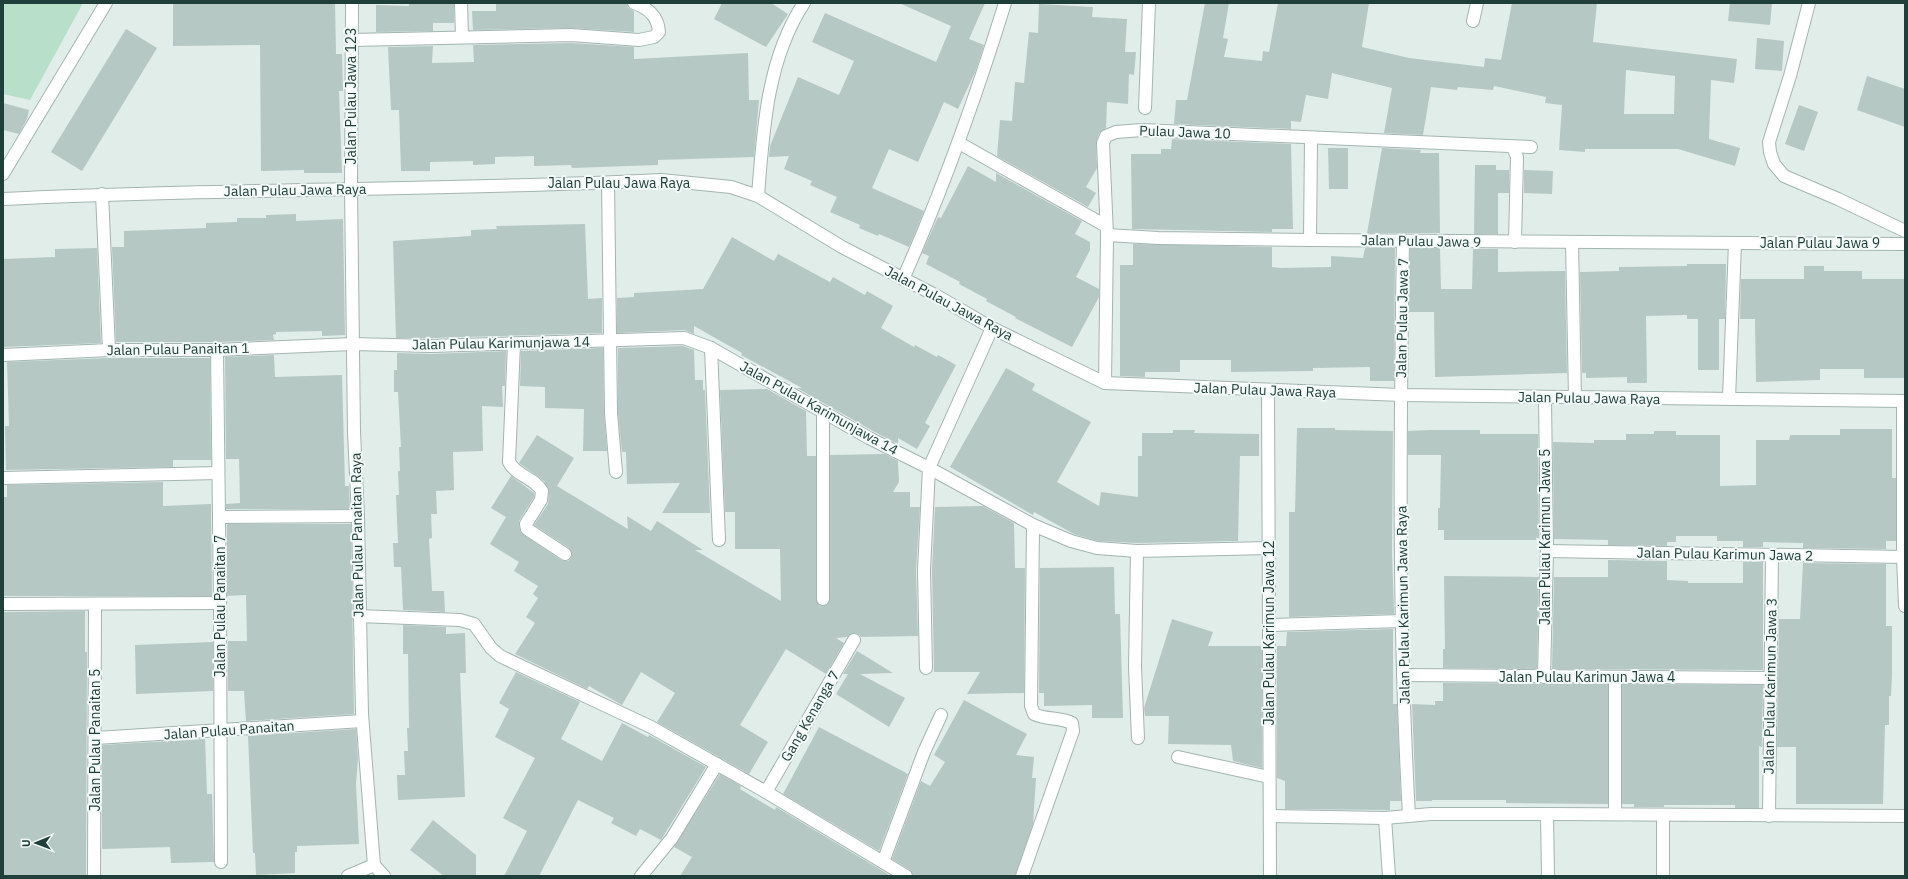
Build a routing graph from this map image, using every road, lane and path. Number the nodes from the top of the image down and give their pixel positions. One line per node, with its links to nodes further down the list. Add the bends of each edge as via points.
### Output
1 (106, 3): 18 (street)
2 (352, 3): 12 (street, Jalan Pulau Jawa 123)
3 (461, 3): 11 (street)
4 (634, 3): 11 (street, via 646,8 658,24 659,32 654,37 639,40 571,35)
5 (804, 3): 22 (street, via 792,21 782,46 770,89)
6 (1005, 3): 15 (street)
7 (1149, 3): 13 (street)
8 (1477, 3): 10 (street)
9 (1809, 3): 25 (street, via 1769,142 1774,164 1784,176)
10 (1473, 21)
11 (462, 37): 12 (street)
12 (351, 40): 20 (street, Jalan Pulau Jawa 123)
13 (1145, 108)
14 (1311, 138): 16 (street, Pulau Jawa 10); 24 (street, Pulau Jawa 10, via 1142,130 1116,132 1106,136 1103,143); 26 (street)
15 (959, 143): 24 (street); 32 (street, via 933,212)
16 (1513, 147): 17 (street, Pulau Jawa 10); 28 (street, via 1517,157)
17 (1531, 147)
18 (3, 174)
19 (608, 183): 20 (street, Jalan Pulau Jawa Raya); 22 (street, Jalan Pulau Jawa Raya, via 661,180 731,187); 34 (street)
20 (351, 189): 21 (street, Jalan Pulau Jawa Raya); 35 (street, Jalan Pulau Panaitan Raya)
21 (102, 194): 23 (street, Jalan Pulau Jawa Raya); 38 (street)
22 (758, 196): 32 (street, Jalan Pulau Jawa Raya, via 842,247)
23 (3, 199)
24 (1106, 230): 26 (street, Jalan Pulau Jawa 9, via 1158,238); 41 (street, Pulau Jawa 10)
25 (1905, 232)
26 (1310, 240): 27 (street, Jalan Pulau Jawa 9)
27 (1403, 241): 28 (street, Jalan Pulau Jawa 9); 43 (street, Jalan Pulau Jawa 7)
28 (1515, 242): 29 (street, Jalan Pulau Jawa 9)
29 (1572, 242): 30 (street, Jalan Pulau Jawa 9); 45 (street)
30 (1735, 243): 31 (street, Jalan Pulau Jawa 9); 46 (street)
31 (1905, 244)
32 (903, 279): 33 (street, Jalan Pulau Jawa Raya)
33 (992, 328): 41 (street, Jalan Pulau Jawa Raya); 49 (street)
34 (611, 340): 36 (street, Jalan Pulau Karimunjawa 14); 37 (street, Jalan Pulau Karimunjawa 14, via 684,338); 50 (street, via 611,413)
35 (353, 344): 36 (street, Jalan Pulau Karimunjawa 14); 39 (street, Jalan Pulau Panaitan 1); 53 (street, Jalan Pulau Panaitan Raya)
36 (514, 344): 60 (street, via 509,462 542,491 541,500 526,524 527,529)
37 (711, 348): 48 (street, Jalan Pulau Karimunjawa 14); 56 (street)
38 (109, 350): 39 (street, Jalan Pulau Panaitan 1); 40 (street, Jalan Pulau Panaitan 1)
39 (217, 350): 51 (street, Jalan Pulau Panaitan 7)
40 (3, 355)
41 (1105, 383): 42 (street, Jalan Pulau Jawa Raya)
42 (1268, 390): 43 (street, Jalan Pulau Jawa Raya); 57 (street, Jalan Pulau Karimun Jawa 12)
43 (1401, 395): 44 (street, Jalan Pulau Jawa Raya); 69 (street, Jalan Pulau Karimun Jawa Raya)
44 (1546, 398): 45 (street, Jalan Pulau Jawa Raya); 59 (street, Jalan Pulau Karimun Jawa 5)
45 (1575, 398): 46 (street, Jalan Pulau Jawa Raya)
46 (1729, 400): 47 (street, Jalan Pulau Jawa Raya)
47 (1904, 401): 62 (street)
48 (823, 413): 49 (street, Jalan Pulau Karimunjawa 14); 63 (street)
49 (929, 468): 55 (street, Jalan Pulau Karimunjawa 14); 72 (street, via 924,570)
50 (616, 472)
51 (218, 473): 52 (street); 54 (street, Jalan Pulau Panaitan 7)
52 (3, 478)
53 (358, 516): 54 (street); 68 (street, Jalan Pulau Panaitan Raya)
54 (219, 517): 64 (street, Jalan Pulau Panaitan 7)
55 (1033, 525): 58 (street, Jalan Pulau Karimunjawa 14, via 1096,548); 102 (street, via 1031,706 1034,714 1042,718 1072,723 1073,731)
56 (719, 540)
57 (1269, 548): 58 (street, Jalan Pulau Karimunjawa 14); 70 (street, Jalan Pulau Karimun Jawa 12)
58 (1137, 551): 81 (street, via 1135,667)
59 (1547, 551): 61 (street, Jalan Pulau Karimun Jawa 2); 74 (street, Jalan Pulau Karimun Jawa 5)
60 (565, 554)
61 (1772, 555): 62 (street, Jalan Pulau Karimun Jawa 2); 76 (street, Jalan Pulau Karimun Jawa 3)
62 (1904, 557): 67 (street)
63 (823, 599)
64 (220, 603): 66 (street); 79 (street, Jalan Pulau Panaitan 7)
65 (3, 604): 66 (street)
66 (95, 604): 80 (street, Jalan Pulau Panaitan 5)
67 (1905, 606)
68 (359, 616): 78 (street, Jalan Pulau Panaitan Raya); 83 (street, via 460,620 474,624 500,656 651,727)
69 (1402, 621): 70 (street); 73 (street, Jalan Pulau Karimun Jawa Raya)
70 (1270, 625): 84 (street, Jalan Pulau Karimun Jawa 12)
71 (854, 640): 85 (street, Gang Kenanga 7)
72 (926, 668)
73 (1403, 676): 74 (street, Jalan Pulau Karimun Jawa 4); 88 (street, Jalan Pulau Karimun Jawa Raya)
74 (1544, 677): 75 (street, Jalan Pulau Karimun Jawa 4)
75 (1615, 677): 76 (street, Jalan Pulau Karimun Jawa 4); 87 (street)
76 (1770, 678): 91 (street, Jalan Pulau Karimun Jawa 3)
77 (941, 715): 95 (street)
78 (362, 721): 79 (street, Jalan Pulau Panaitan); 96 (street, Jalan Pulau Panaitan Raya)
79 (221, 730): 80 (street, Jalan Pulau Panaitan); 94 (street, Jalan Pulau Panaitan 7)
80 (96, 738): 97 (street, Jalan Pulau Panaitan 5)
81 (1138, 738)
82 (1178, 757): 84 (street)
83 (717, 764): 85 (street); 100 (street, via 672,838)
84 (1269, 777): 90 (street, Jalan Pulau Karimun Jawa 12)
85 (766, 792): 95 (street)
86 (1547, 814): 87 (street); 88 (street); 105 (street)
87 (1615, 814): 89 (street)
88 (1409, 815): 93 (street)
89 (1662, 815): 91 (street); 106 (street)
90 (1270, 816): 93 (street); 103 (street, Jalan Pulau Karimun Jawa 12)
91 (1769, 816): 92 (street)
92 (1905, 816)
93 (1385, 818): 104 (street)
94 (221, 862)
95 (882, 862): 101 (street)
96 (374, 865): 98 (street); 99 (street)
97 (94, 876)
98 (348, 876)
99 (384, 876)
100 (641, 876)
101 (906, 876)
102 (1022, 876)
103 (1270, 876)
104 (1389, 876)
105 (1548, 876)
106 (1663, 876)

